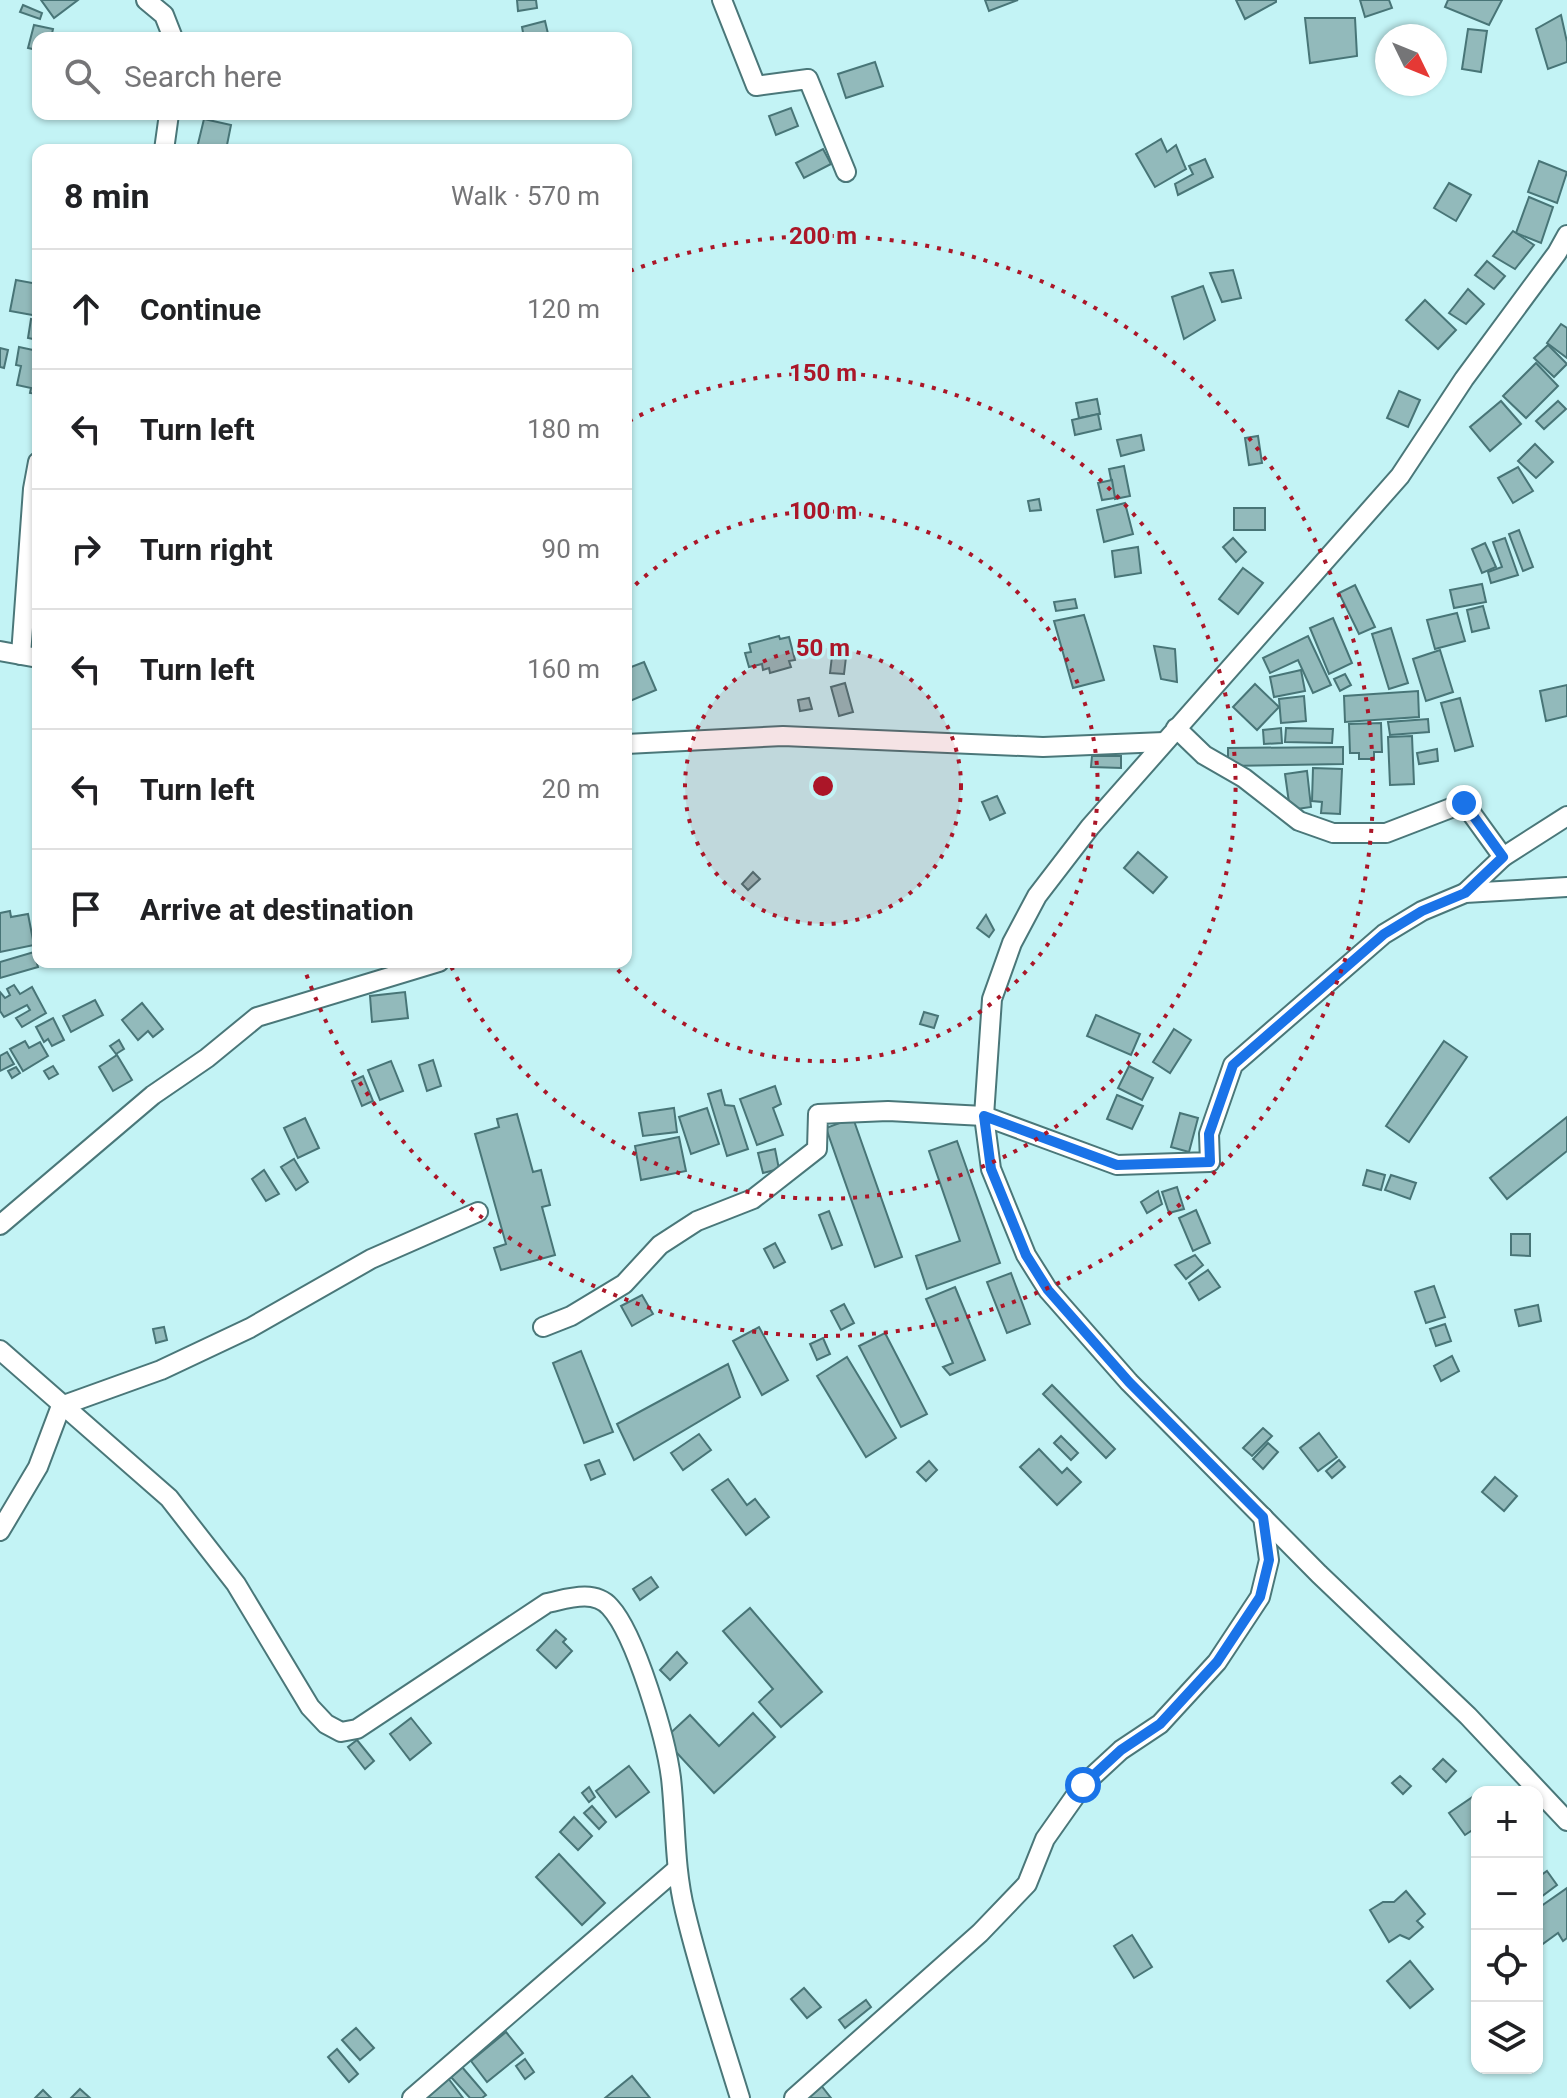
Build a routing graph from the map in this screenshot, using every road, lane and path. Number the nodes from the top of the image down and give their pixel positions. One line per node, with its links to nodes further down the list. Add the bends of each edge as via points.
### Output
1 (146, 0): 3 (street, via 164,15)
2 (722, 0): 6 (street, via 756,86 808,79)
3 (171, 32)
4 (168, 120): 5 (street)
5 (165, 144)
6 (846, 172)
7 (1567, 235): 11 (street, via 1400,476)
8 (32, 531): 10 (street)
9 (0, 651): 10 (street)
10 (29, 657)
11 (1170, 735): 12 (street, via 1043,747 783,736); 14 (street, via 1244,778 1299,821 1333,833 1386,833 1464,803); 18 (street, via 1060,865 1012,943 992,999)
12 (632, 744)
13 (1567, 816): 14 (street)
14 (1503, 857): 16 (street)
15 (1567, 887): 16 (street)
16 (1465, 893): 18 (street, via 1384,934 1233,1065 1209,1134 1210,1162 1117,1165)
17 (419, 968): 20 (street, via 257,1017 153,1095)
18 (984, 1116): 21 (street, via 818,1114 817,1149 784,1175 753,1199 697,1221 660,1245 624,1284); 24 (street, via 991,1169 1026,1255 1048,1290 1129,1382)
19 (478, 1212): 23 (street, via 371,1259 250,1328 161,1370)
20 (0, 1225)
21 (543, 1327)
22 (0, 1350): 23 (street)
23 (61, 1406): 25 (street, via 38,1467); 27 (street, via 169,1498 236,1584 310,1707 341,1732 357,1729 547,1603 595,1597 609,1605 629,1636 661,1739 670,1774)
24 (1263, 1517): 26 (street, via 1468,1716); 30 (street, via 1269,1560 1260,1597 1217,1662 1160,1724 1083,1785 1045,1839 1027,1884 980,1933)
25 (0, 1531)
26 (1567, 1821)
27 (677, 1869): 28 (street); 29 (street)
28 (412, 2098)
29 (740, 2098)
30 (794, 2098)

